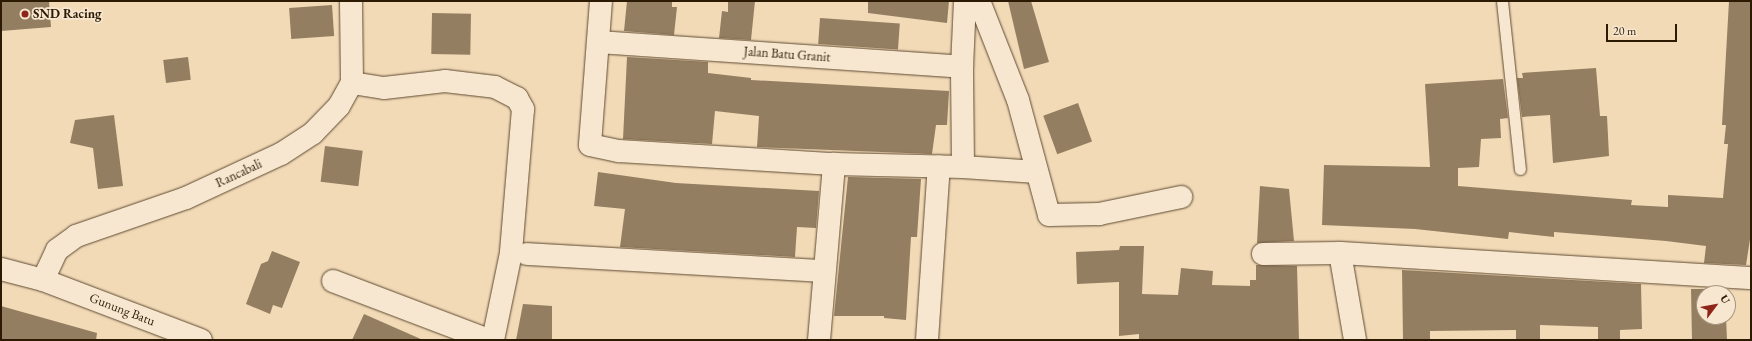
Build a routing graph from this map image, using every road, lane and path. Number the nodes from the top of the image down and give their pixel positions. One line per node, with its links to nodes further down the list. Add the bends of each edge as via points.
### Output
1 (351, 1): 9 (street)
2 (602, 1): 7 (street)
3 (616, 1): 7 (street)
4 (966, 1): 8 (street)
5 (979, 1): 14 (street, via 1018,100)
6 (1502, 1): 13 (lane)
7 (605, 43): 8 (street, Jalan Batu Granit); 10 (street, via 604,147 619,151)
8 (962, 67): 12 (street)
9 (352, 83): 22 (street, Rancabali, via 339,106 313,133 281,154 186,198 76,236 57,250); 26 (street, via 384,88 446,81 495,87 517,98 523,109 511,253)
10 (834, 164): 11 (street); 20 (street)
11 (939, 166): 12 (street); 28 (street)
12 (963, 167): 14 (street)
13 (1520, 169)
14 (1037, 172): 15 (street, via 1049,215 1099,214)
15 (1181, 197)
16 (1340, 253): 18 (street); 21 (street); 29 (street)
17 (527, 254): 20 (street)
18 (1263, 254)
19 (1, 269): 22 (street, Gunung Batu)
20 (822, 271): 27 (street)
21 (1751, 277)
22 (42, 280): 24 (street, Gunung Batu)
23 (333, 281): 25 (street)
24 (201, 340)
25 (488, 340)
26 (493, 340)
27 (819, 340)
28 (927, 340)
29 (1355, 340)

